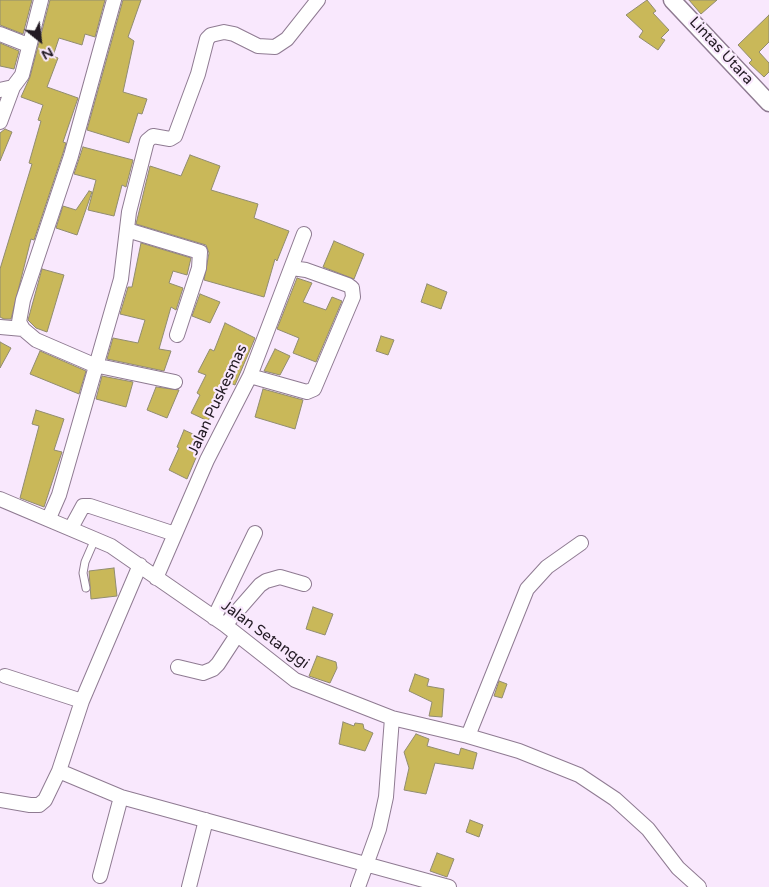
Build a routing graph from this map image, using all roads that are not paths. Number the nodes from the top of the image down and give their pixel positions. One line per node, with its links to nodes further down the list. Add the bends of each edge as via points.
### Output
1 (41, 0): 6 (street)
2 (114, 0): 14 (street, via 71,156 23,300 19,322)
3 (318, 0): 10 (street, via 287,39 275,47 258,46 224,32 207,39 175,136 170,139 153,136 147,141 128,212)
4 (672, 0): 8 (street, Lintas Utara)
5 (0, 34): 6 (street)
6 (28, 45): 7 (street, via 22,75)
7 (7, 89): 9 (street)
8 (769, 103)
9 (0, 122)
10 (127, 230): 15 (street, via 200,252 200,268); 16 (street, via 121,279)
11 (304, 234): 12 (street, Jalan Puskesmas)
12 (292, 268): 17 (street, Jalan Puskesmas); 17 (street, via 348,285 354,297 314,389 307,392)
13 (0, 327): 14 (street)
14 (23, 329): 16 (street, via 36,340)
15 (178, 335)
16 (94, 365): 18 (street); 20 (street, via 59,495)
17 (250, 376): 23 (street, Jalan Puskesmas, via 207,460)
18 (175, 382)
19 (0, 499): 20 (street, Jalan Setanggi)
20 (49, 518): 21 (street, Jalan Setanggi)
21 (71, 528): 23 (street, via 83,506 90,506); 24 (street, Jalan Setanggi)
22 (255, 533): 30 (street)
23 (175, 534): 27 (street, Jalan Puskesmas)
24 (95, 539): 26 (street, Jalan Setanggi); 29 (lane, via 84,568)
25 (581, 543): 36 (street, via 547,567 527,589)
26 (140, 566): 27 (street, Jalan Setanggi); 34 (street)
27 (156, 578): 30 (street, Jalan Setanggi)
28 (304, 584): 30 (street, via 280,577 266,581)
29 (86, 588)
30 (220, 621): 31 (street, Jalan Setanggi)
31 (237, 635): 32 (street, via 212,669 202,673); 35 (street, Jalan Setanggi, via 295,680)
32 (178, 667)
33 (5, 676): 34 (street)
34 (82, 701): 37 (street)
35 (392, 718): 36 (street, Jalan Setanggi); 41 (street, via 386,797)
36 (468, 736): 46 (street, Jalan Setanggi, via 580,774 648,829 678,868)
37 (59, 770): 38 (street); 39 (street, via 45,800 39,805)
38 (121, 797): 40 (street); 42 (street)
39 (0, 800)
40 (206, 820): 41 (street); 43 (street)
41 (366, 865): 44 (street); 45 (street)
42 (100, 876)
43 (189, 887)
44 (358, 887)
45 (450, 887)
46 (699, 887)

